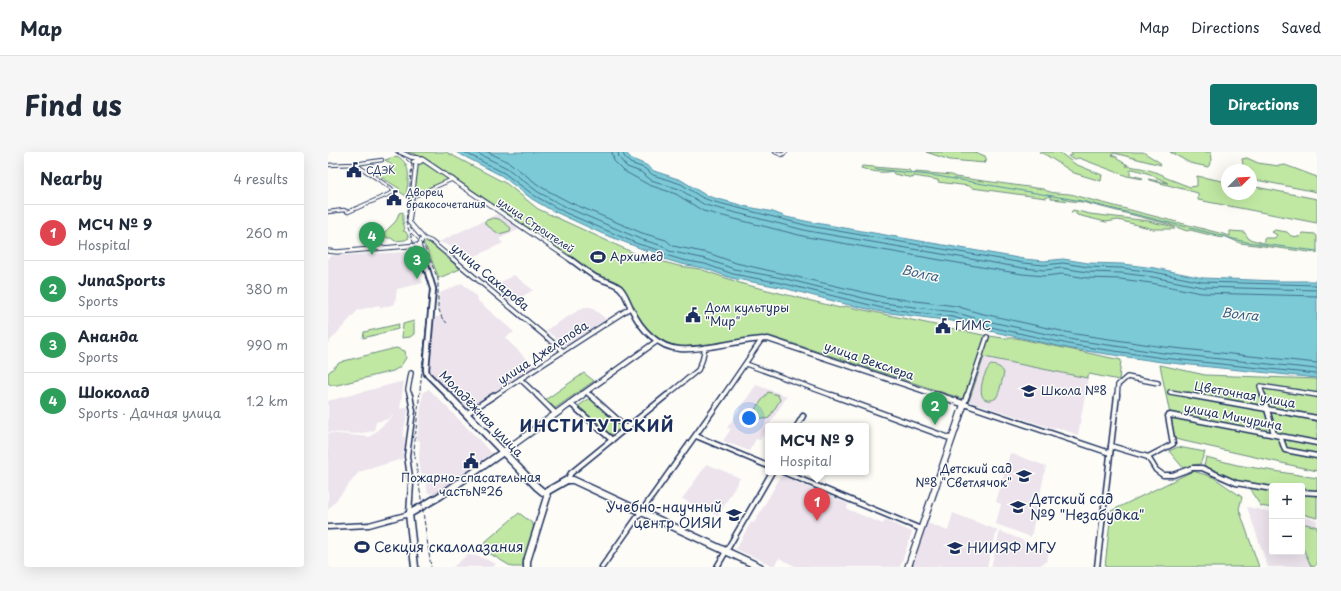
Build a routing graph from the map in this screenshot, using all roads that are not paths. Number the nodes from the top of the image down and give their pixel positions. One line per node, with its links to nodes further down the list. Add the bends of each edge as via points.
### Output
1 (400, 152): 5 (main road)
2 (775, 152): 3 (street, via 782,155)
3 (786, 152)
4 (382, 160): 6 (street)
5 (418, 161): 8 (street, улица Строителей); 9 (main road)
6 (355, 164): 7 (street); 10 (street, via 394,192 348,212)
7 (328, 165)
8 (453, 179): 9 (street); 15 (street, улица Строителей, via 596,277 616,285 624,293)
9 (412, 197): 11 (main road, via 410,224)
10 (328, 212)
11 (423, 238): 12 (street, улица Сахарова); 13 (main road)
12 (429, 240): 13 (street); 20 (street, улица Сахарова)
13 (420, 244): 14 (main road, via 344,252); 31 (main road, Молодёжная улица, via 433,289 427,374)
14 (328, 251)
15 (630, 308): 18 (street, улица Векслера, via 639,323); 20 (street, улица Джелепова)
16 (987, 338): 29 (street)
17 (762, 339): 19 (street, улица Векслера); 21 (street); 29 (street, улица Векслера, via 781,342)
18 (657, 340): 19 (street, улица Векслера, via 677,349); 25 (street)
19 (705, 347): 36 (street, via 698,370)
20 (563, 351): 23 (street, улица Джелепова)
21 (746, 364): 38 (street); 40 (street)
22 (411, 373): 57 (street, via 408,390 413,411 407,456 411,484)
23 (520, 379): 31 (street, улица Джелепова); 32 (street)
24 (1158, 383): 43 (street, via 1127,377 1119,382)
25 (586, 392): 28 (street); 36 (street)
26 (1170, 392): 30 (street, Цветочная улица)
27 (1317, 395): 30 (street, via 1260,386)
28 (571, 404): 32 (street); 41 (street)
29 (964, 404): 40 (street); 45 (street, улица Векслера)
30 (1265, 409): 34 (street, Цветочная улица); 37 (street)
31 (466, 414): 44 (main road, Молодёжная улица)
32 (556, 414): 44 (street)
33 (803, 416): 35 (street)
34 (1317, 418)
35 (799, 423)
36 (627, 428): 41 (street)
37 (1274, 434): 39 (street, улица Мичурина); 47 (street, улица Мичурина, via 1170,415 1168,416 1173,444)
38 (696, 436): 48 (street); 56 (street)
39 (1280, 436): 42 (street, улица Мичурина); 46 (street, via 1285,450)
40 (952, 438): 59 (street)
41 (612, 440): 51 (street, via 571,473)
42 (1317, 442)
43 (1111, 446): 45 (street); 47 (street)
44 (503, 452): 53 (main road, Молодёжная улица, via 537,487); 57 (main road, via 440,496)
45 (1110, 453): 67 (street)
46 (1317, 456)
47 (1148, 457): 52 (street, via 1156,471 1163,475 1176,476 1192,468 1202,468 1252,488)
48 (765, 465)
49 (770, 475): 60 (street)
50 (790, 475): 59 (street)
51 (567, 480): 53 (main road); 56 (main road, via 573,480)
52 (1269, 489)
53 (546, 492): 62 (main road, via 547,497)
54 (1305, 492): 55 (street)
55 (1317, 493)
56 (641, 512): 60 (main road); 63 (street)
57 (409, 514): 58 (street, via 373,525); 61 (main road)
58 (328, 527)
59 (922, 529): 66 (street)
60 (726, 551): 64 (street); 65 (main road)
61 (415, 567)
62 (527, 567)
63 (602, 567)
64 (717, 567)
65 (760, 567)
66 (908, 567)
67 (1098, 567)

